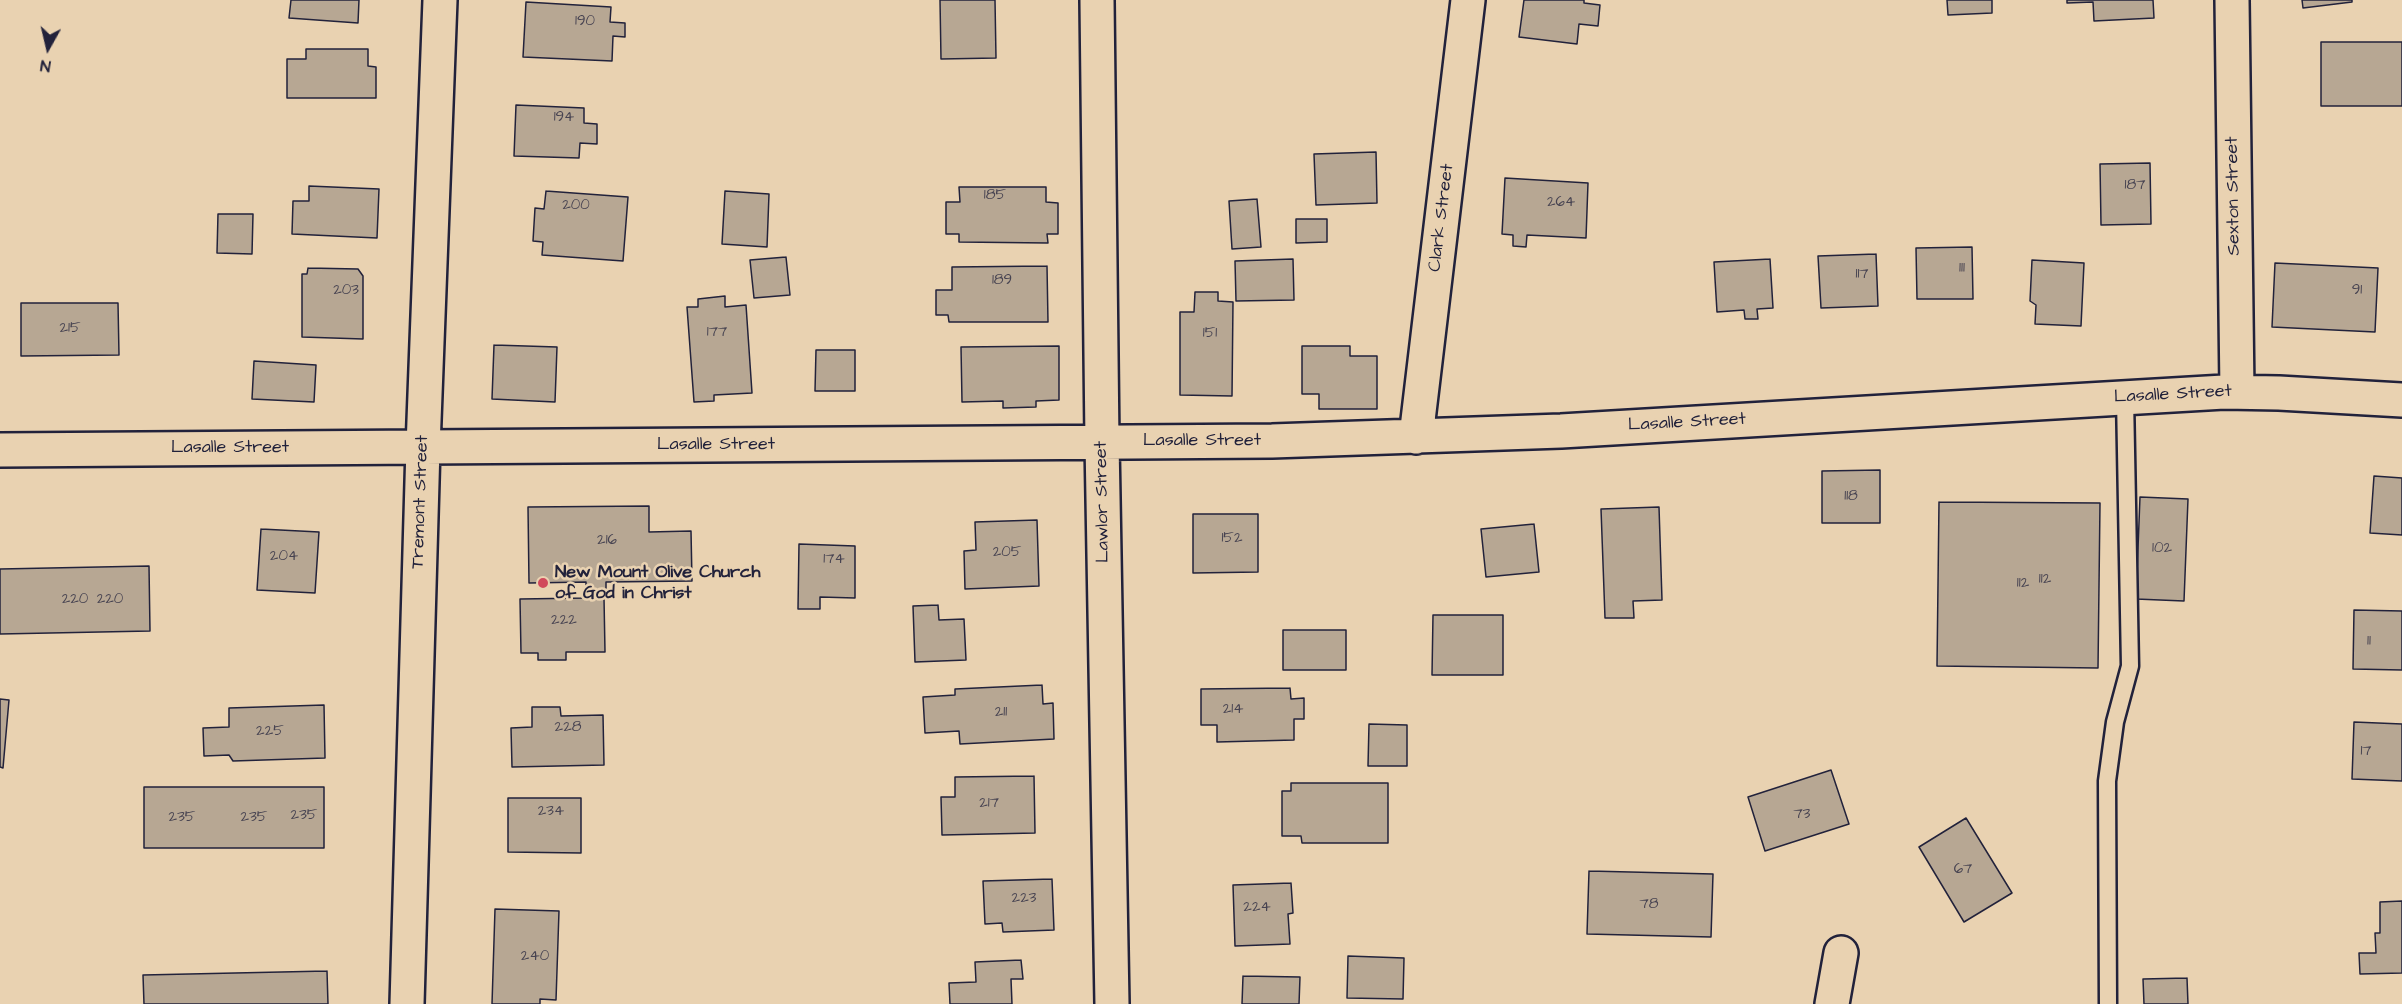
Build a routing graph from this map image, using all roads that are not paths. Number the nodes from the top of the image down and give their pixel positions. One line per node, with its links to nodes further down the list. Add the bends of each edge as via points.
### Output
1 (440, 0): 10 (street, Tremont Street)
2 (1097, 0): 9 (street, Lawlor Street)
3 (1468, 0): 8 (street, Clark Street)
4 (2232, 0): 5 (street, Sexton Street)
5 (2237, 391): 6 (street, Lasalle Street); 7 (street, Lasalle Street)
6 (2125, 397): 8 (street, Lasalle Street); 16 (lane, via 2130,666 2115,722 2107,781)
7 (2402, 400)
8 (1416, 437): 9 (street, Lasalle Street)
9 (1102, 442): 10 (street, Lasalle Street); 14 (street, Lawlor Street)
10 (423, 447): 11 (street, Lasalle Street); 13 (street, Tremont Street)
11 (0, 450)
12 (1841, 953): 15 (street)
13 (407, 1004)
14 (1112, 1004)
15 (1832, 1004)
16 (2108, 1004)

